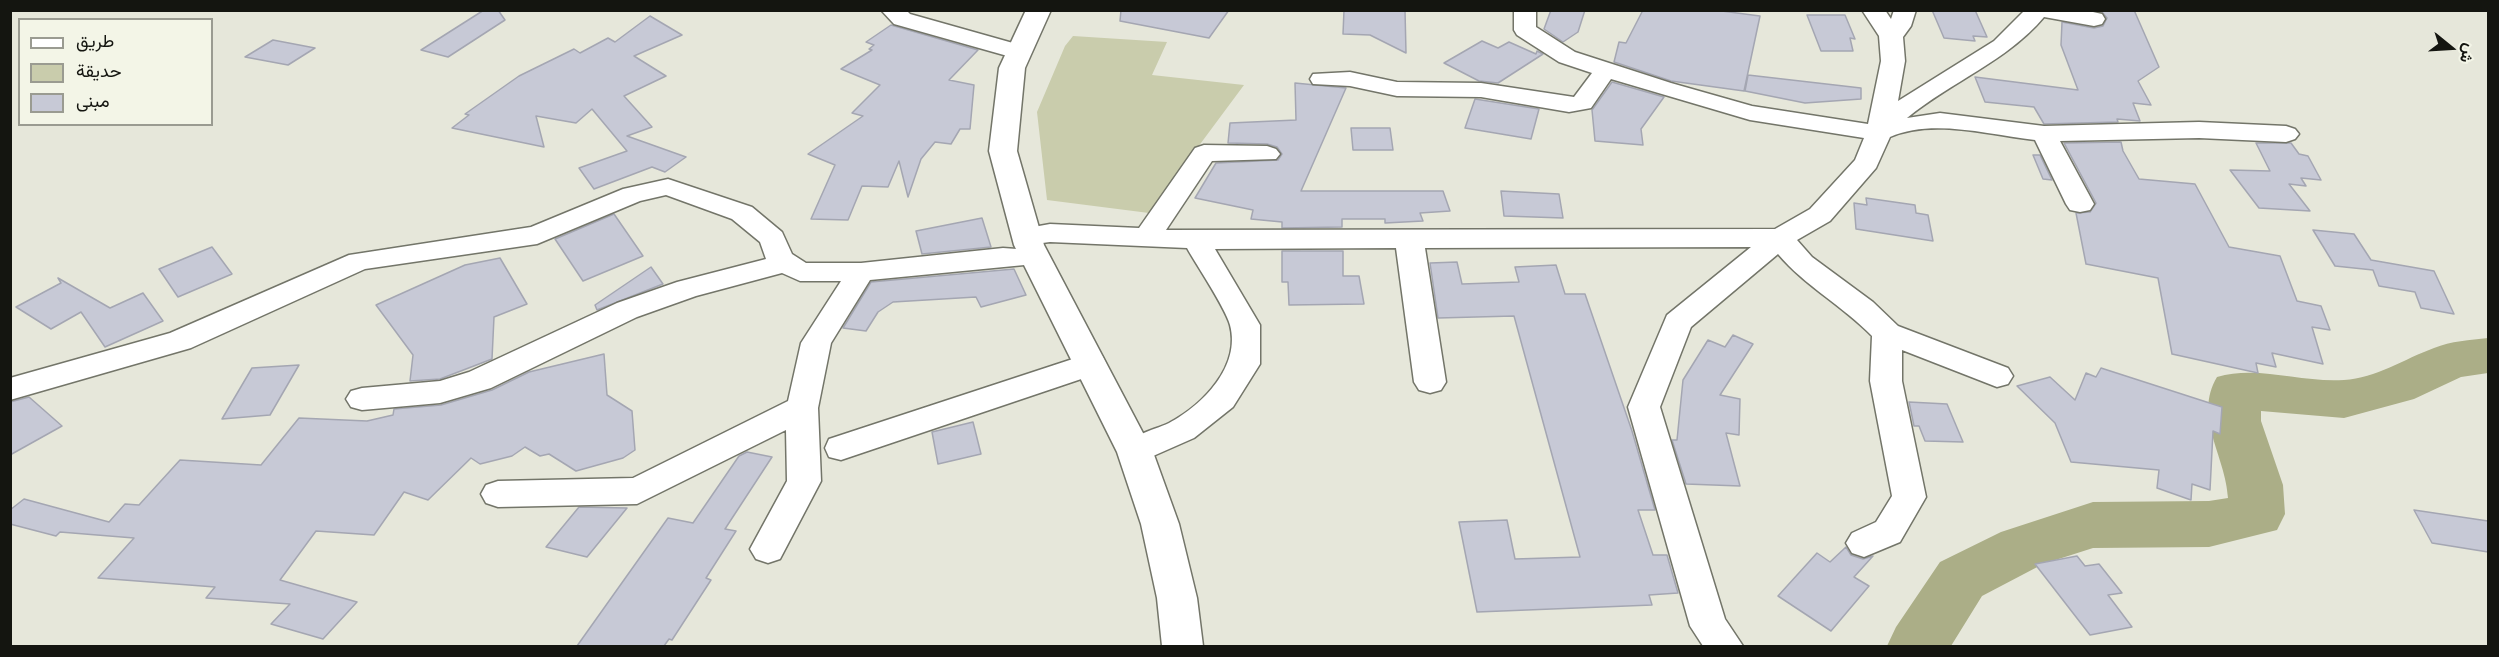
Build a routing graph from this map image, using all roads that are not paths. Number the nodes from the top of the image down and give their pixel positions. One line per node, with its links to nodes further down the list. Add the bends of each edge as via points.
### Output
1 (892, 10): 9 (street, via 902,19)
2 (1049, 10): 9 (street)
3 (1508, 10): 8 (street)
4 (1873, 10): 10 (street)
5 (1905, 10): 10 (street, via 1900,26)
6 (2039, 10): 7 (street); 13 (street, via 1999,48 1905,105)
7 (2094, 19)
8 (1525, 20): 11 (street, via 1567,57)
9 (1028, 32): 22 (main road, via 1012,68 1003,151)
10 (1891, 36): 13 (street, via 1893,62)
11 (1605, 71): 12 (street, via 1582,103 1569,105 1480,90 1396,89 1350,79); 13 (street, via 1750,113)
12 (1322, 79)
13 (1879, 133): 14 (street, via 1892,127 1940,121); 20 (street, via 1867,162 1820,215)
14 (2044, 134): 15 (street, via 2199,130); 17 (street)
15 (2286, 134)
16 (1267, 154): 18 (street, via 1204,153)
17 (2080, 204)
18 (1147, 237): 21 (street); 22 (street, via 1050,233)
19 (1409, 238): 20 (street); 21 (street); 28 (street)
20 (1780, 238): 25 (street, via 1802,264 1863,309); 37 (street, via 1678,322 1644,407)
21 (1196, 240): 33 (street, via 1245,326 1245,364 1222,399 1183,430)
22 (1031, 247): 24 (street, via 1003,257); 26 (main road)
23 (786, 263): 24 (street, via 800,272); 29 (street, via 780,259 772,238 742,213 668,187 632,195 537,235 358,261 180,341); 30 (street, via 687,289 627,310 480,380 440,392)
24 (861, 272): 31 (street, via 816,343)
25 (1887, 333): 27 (street); 35 (street, via 1886,381 1909,496 1888,532)
26 (1091, 364): 32 (street); 33 (main road)
27 (1997, 376)
28 (1430, 382)
29 (10, 389)
30 (362, 399)
31 (802, 408): 34 (street, via 637,491); 36 (street, via 804,480)
32 (841, 448)
33 (1135, 452): 38 (main road, via 1160,524)
34 (498, 494)
35 (1864, 543)
36 (768, 549)
37 (1717, 636)
38 (1183, 646)

